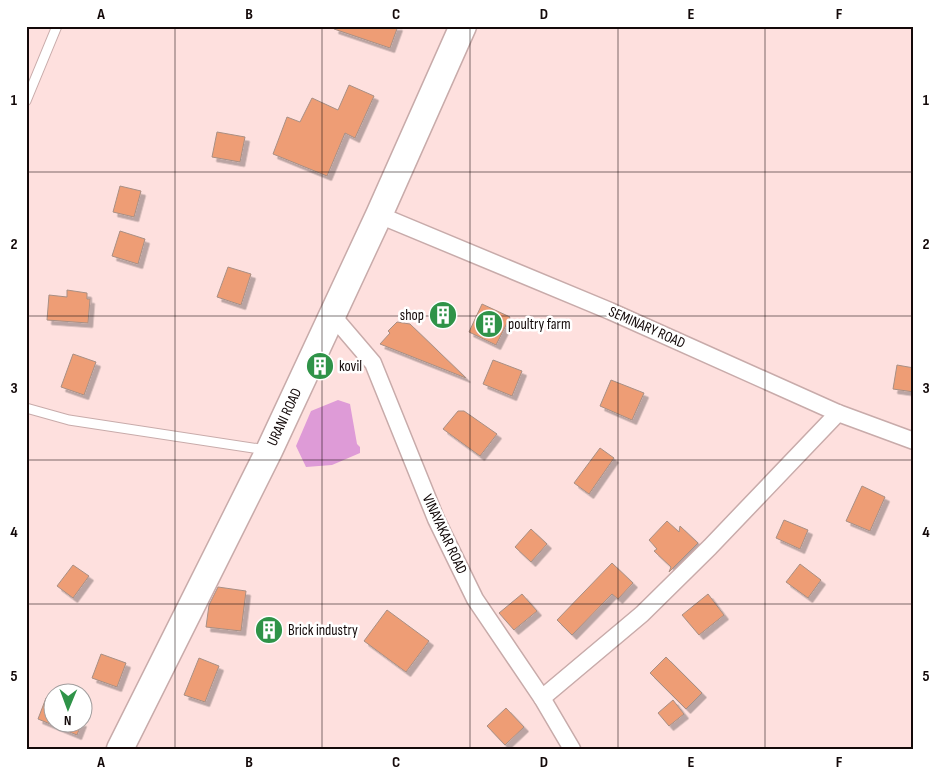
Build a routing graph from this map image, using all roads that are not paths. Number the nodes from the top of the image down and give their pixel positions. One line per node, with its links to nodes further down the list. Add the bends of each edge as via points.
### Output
1 (57, 26): 3 (lane)
2 (464, 26): 4 (main road, URANI ROAD)
3 (26, 101)
4 (379, 215): 5 (main road, URANI ROAD); 7 (street, SEMINARY ROAD, via 610,311)
5 (332, 315): 9 (main road, URANI ROAD); 10 (street, VINAYAKAR ROAD, via 373,362 436,519 475,599)
6 (26, 408): 9 (lane, via 69,420)
7 (838, 413): 8 (street, SEMINARY ROAD); 10 (street, via 642,614)
8 (914, 441)
9 (269, 451): 11 (main road, URANI ROAD)
10 (542, 698): 12 (street, VINAYAKAR ROAD)
11 (120, 749)
12 (572, 749)

